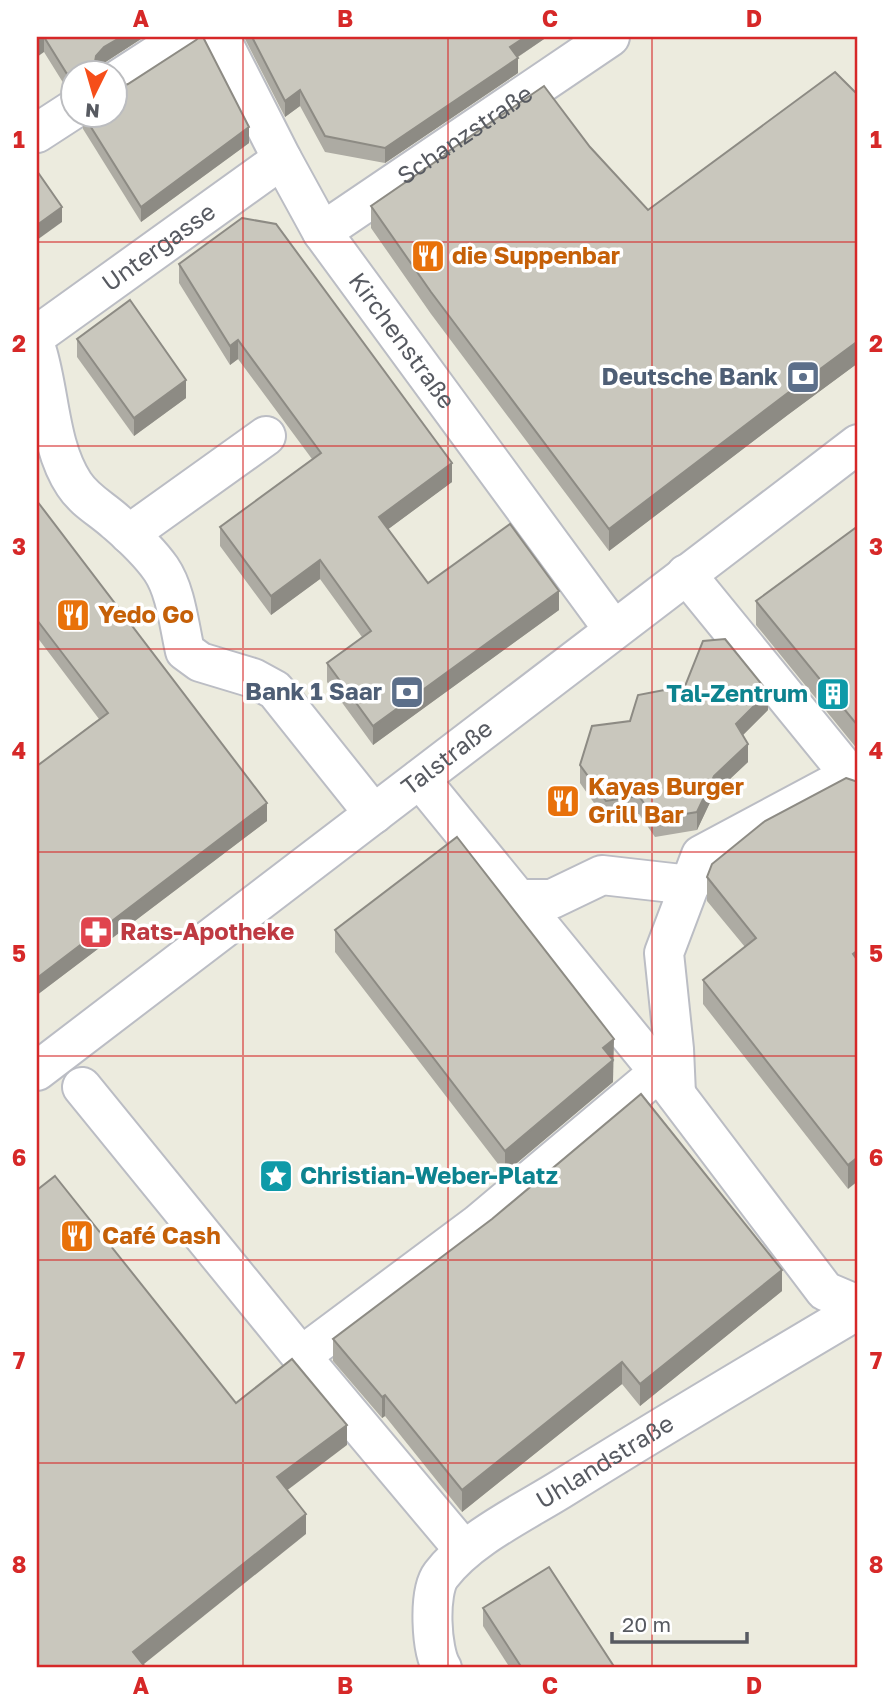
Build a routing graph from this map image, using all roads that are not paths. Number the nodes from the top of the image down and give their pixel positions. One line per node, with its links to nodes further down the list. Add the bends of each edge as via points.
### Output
1 (184, 37): 4 (street)
2 (220, 37): 7 (street, Kirchenstraße)
3 (610, 37): 8 (street, Schanzstraße)
4 (130, 72)
5 (60, 118): 6 (street)
6 (37, 132)
7 (282, 159): 8 (street, Kirchenstraße); 9 (street, Untergasse)
8 (322, 232): 15 (street, Kirchenstraße)
9 (37, 335)
10 (37, 351): 13 (street, via 61,456 72,481 84,498)
11 (266, 436): 13 (street)
12 (858, 444): 14 (street, Talstraße)
13 (130, 534): 18 (street, via 162,570 185,651 200,662 253,678 275,690)
14 (686, 574): 15 (street, Talstraße); 16 (street)
15 (613, 629): 17 (street, Talstraße)
16 (856, 777): 19 (street, via 701,855)
17 (420, 779): 18 (street, Talstraße); 20 (street)
18 (374, 814): 21 (street, Talstraße)
19 (690, 885): 20 (street, via 602,875 552,899); 22 (street, via 664,953 674,1049)
20 (517, 899): 22 (street)
21 (37, 1071)
22 (667, 1083): 24 (street, via 825,1291); 25 (street)
23 (82, 1087): 25 (street)
24 (858, 1308): 26 (street, Uhlandstraße)
25 (301, 1356): 26 (street)
26 (464, 1549): 27 (street, Uhlandstraße, via 438,1578 432,1614 437,1661)
27 (442, 1668)

